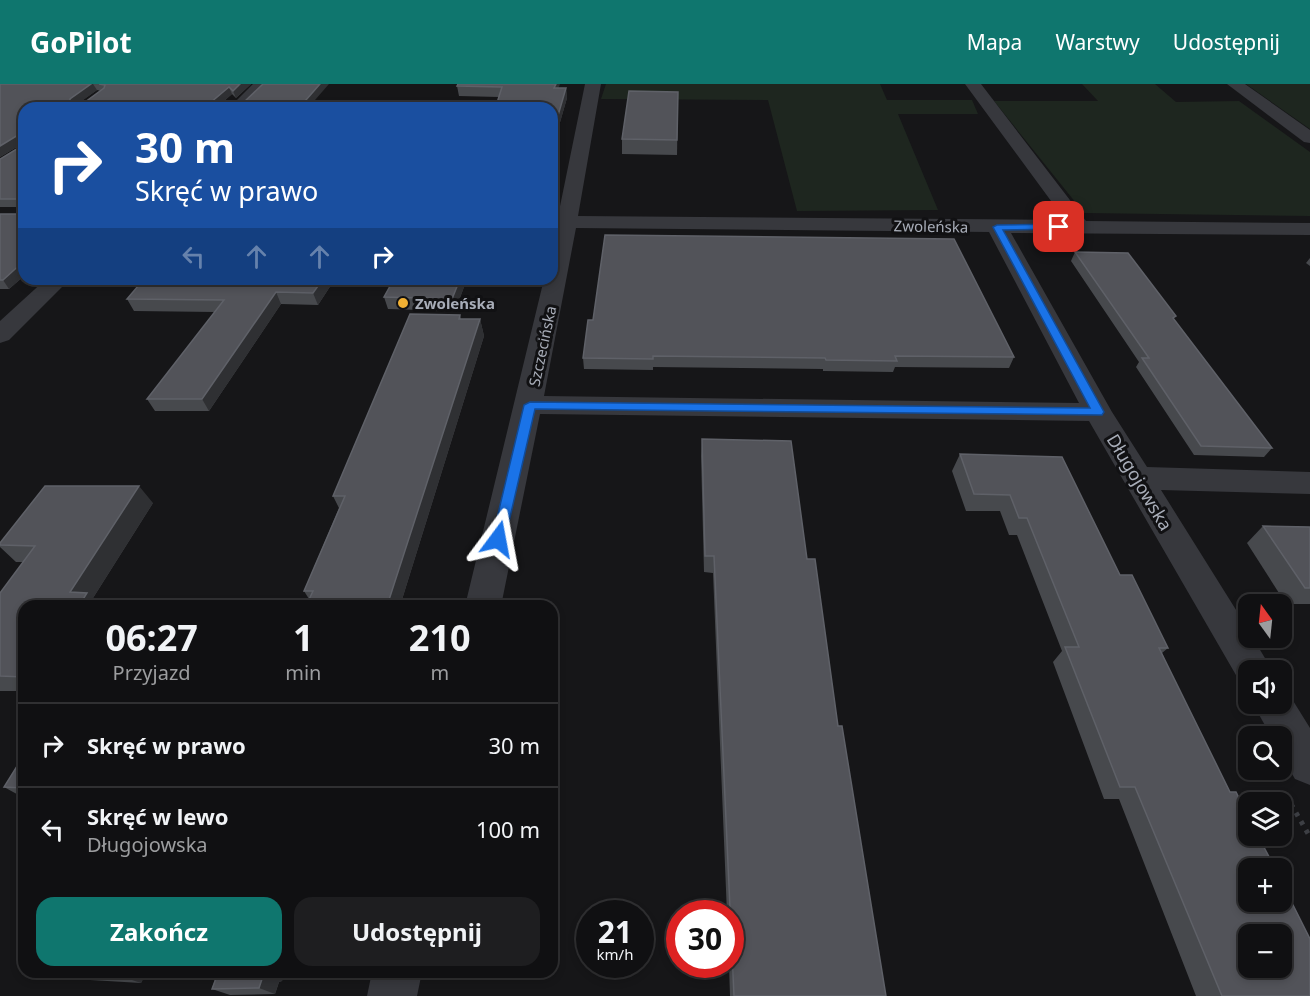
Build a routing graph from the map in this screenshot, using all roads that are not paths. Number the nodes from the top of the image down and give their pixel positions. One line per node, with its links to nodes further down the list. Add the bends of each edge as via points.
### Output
1 (262, 84): 5 (street)
2 (593, 84): 7 (street, Szczecińska)
3 (973, 84): 9 (street)
4 (1234, 84): 6 (street)
5 (243, 102)
6 (1310, 138)
7 (560, 222): 8 (street, Zwoleńska)
8 (997, 227): 9 (street, Zwoleńska); 15 (street, Długojowska)
9 (1080, 227): 10 (street, Zwoleńska)
10 (1310, 229)
11 (53, 285): 13 (street)
12 (550, 285): 14 (street, Szczecińska)
13 (0, 335)
14 (530, 405): 15 (street); 18 (street, Szczecińska)
15 (1098, 412): 16 (street, Długojowska)
16 (1138, 478): 17 (street); 19 (street, Długojowska)
17 (1310, 483)
18 (484, 600)
19 (1247, 660)
20 (1279, 714): 21 (street)
21 (1310, 765)
22 (396, 978): 23 (street)
23 (392, 996)

